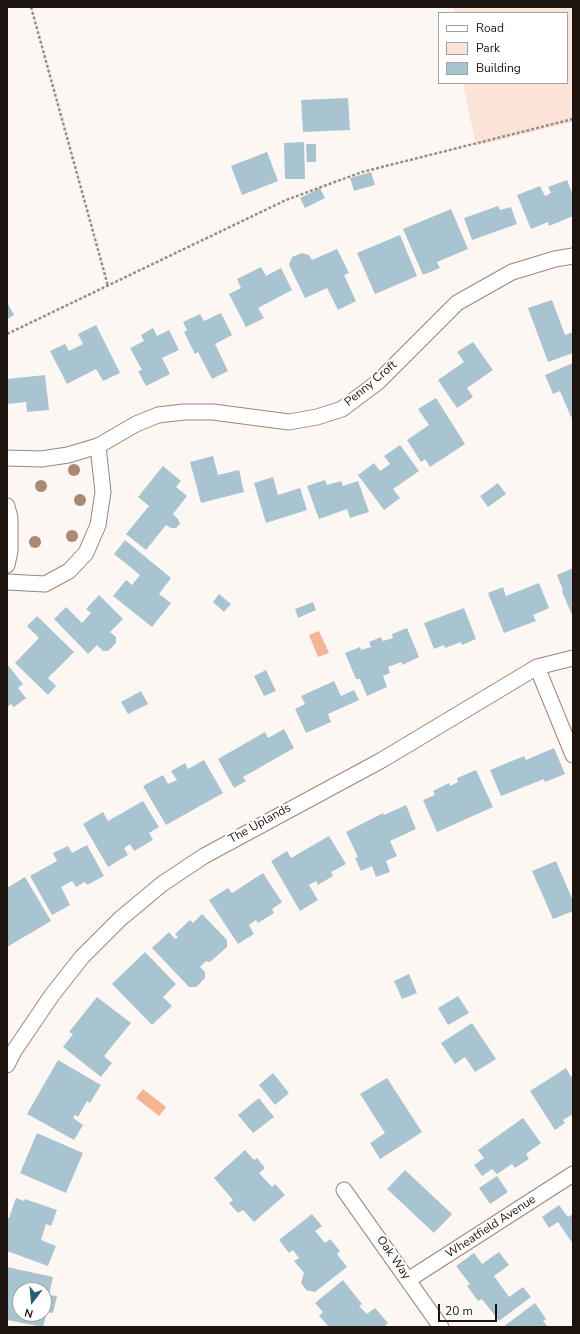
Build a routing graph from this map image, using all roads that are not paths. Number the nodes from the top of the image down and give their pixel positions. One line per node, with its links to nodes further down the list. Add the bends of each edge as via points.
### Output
1 (573, 256): 2 (street, Penny Croft, via 512,272 457,303 378,382 342,409 289,422 213,412 158,415 136,424)
2 (98, 446): 3 (street, Penny Croft, via 41,460); 6 (street, via 103,492 98,524 86,553 69,571 45,584)
3 (7, 458)
4 (7, 506): 5 (street, via 10,518 10,551)
5 (7, 565)
6 (7, 582)
7 (573, 658): 8 (street, The Uplands)
8 (537, 668): 9 (street); 10 (street, The Uplands, via 382,760 204,856 162,884 120,919 82,957 52,995)
9 (573, 755)
10 (7, 1065)
11 (573, 1174): 13 (street, Wheatfield Avenue)
12 (344, 1190): 13 (street, Oak Way)
13 (408, 1280): 14 (street, Oak Way)
14 (441, 1327)

